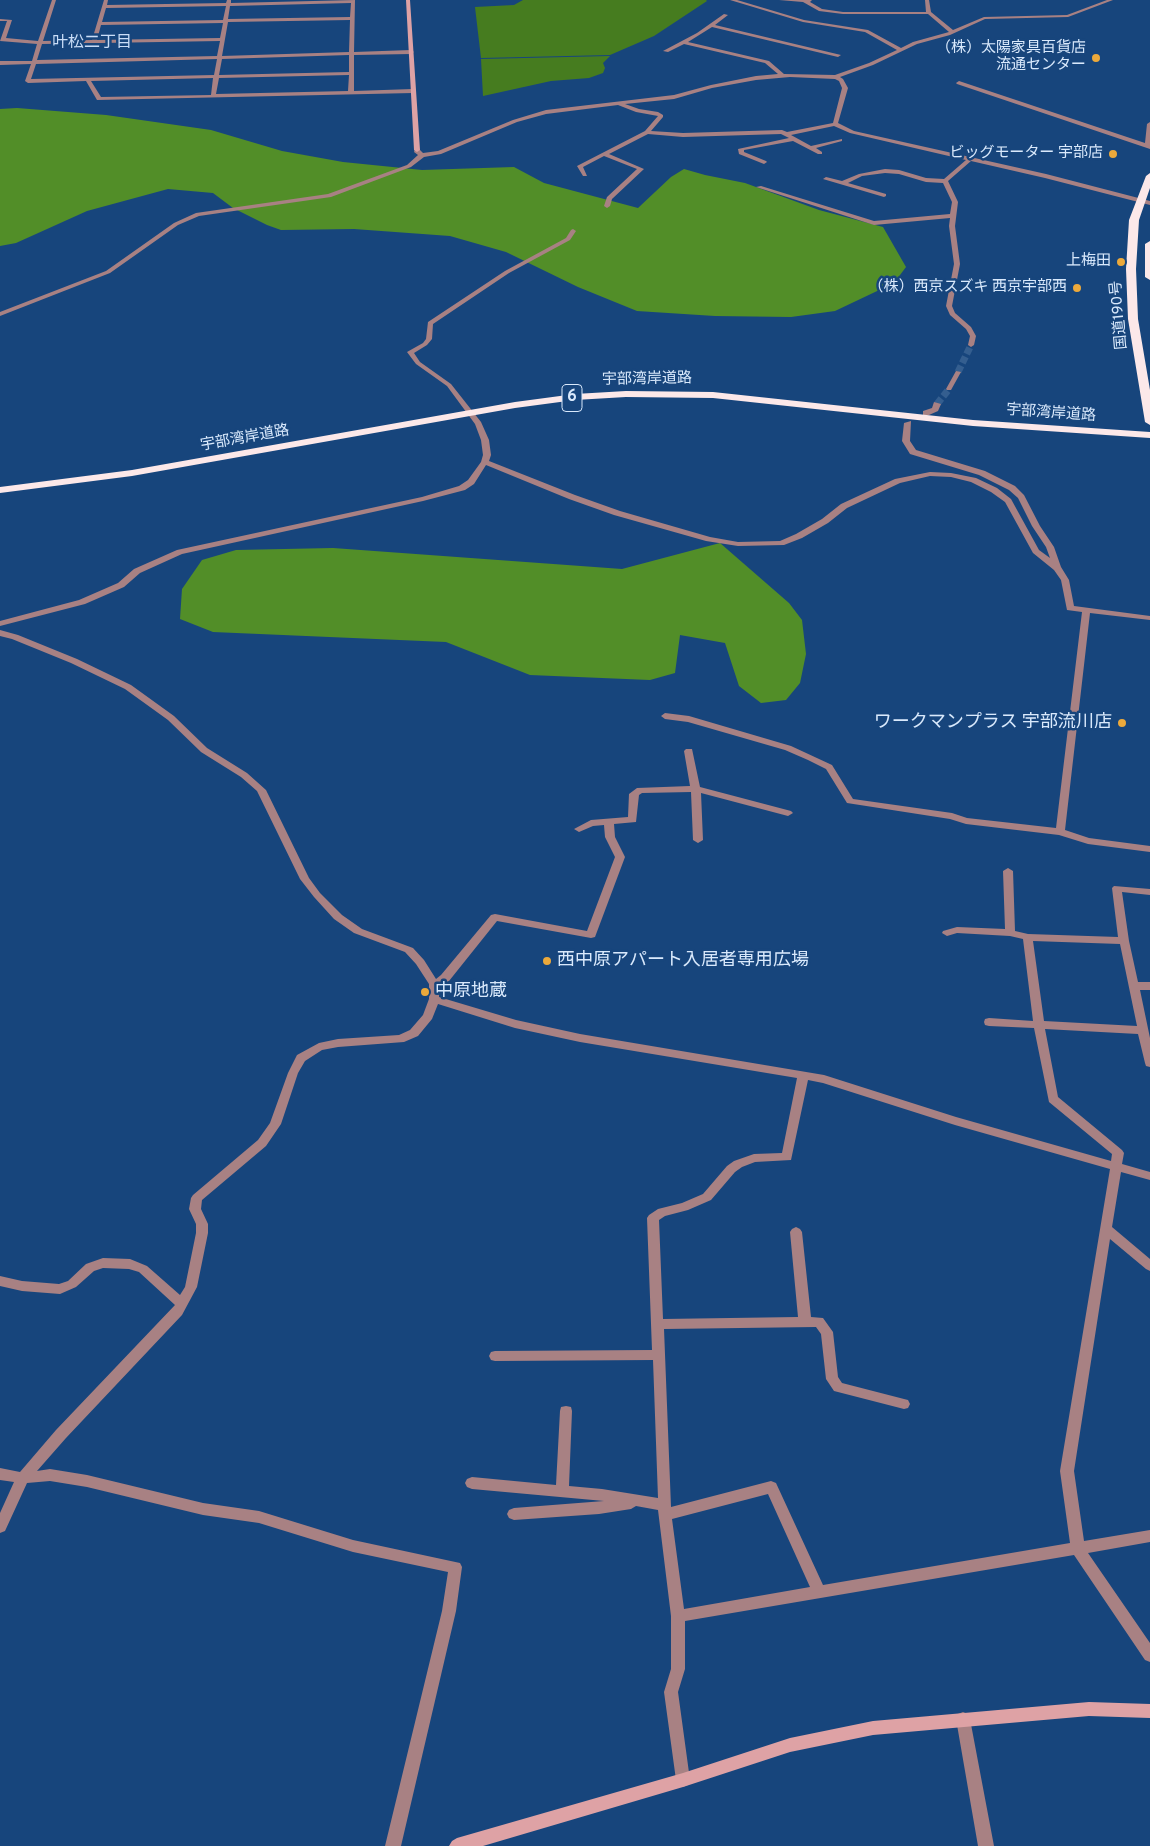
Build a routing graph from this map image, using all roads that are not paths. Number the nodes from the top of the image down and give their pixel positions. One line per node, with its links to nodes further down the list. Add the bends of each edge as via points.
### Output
1 (54, 0): 25 (street)
2 (106, 0): 12 (street)
3 (408, 0): 28 (street)
4 (732, 0): 26 (street, via 803,21 866,31)
5 (781, 0): 10 (street)
6 (816, 0): 10 (street)
7 (927, 0): 13 (street)
8 (1111, 0): 20 (street, via 1068,16 984,18)
9 (353, 1): 11 (street); 15 (street)
10 (804, 1): 13 (street, via 820,10 843,13)
11 (229, 2): 12 (street); 17 (street)
12 (104, 7): 18 (street)
13 (929, 13): 20 (street)
14 (726, 15): 19 (street)
15 (353, 18): 17 (street); 29 (street)
16 (0, 20): 22 (street, via 10,20)
17 (226, 21): 18 (street); 21 (street)
18 (99, 24): 23 (street)
19 (712, 26): 24 (street); 32 (street, via 838,52)
20 (953, 32): 26 (street, via 914,42)
21 (223, 38): 23 (street); 30 (street)
22 (2, 39): 25 (street)
23 (94, 42): 25 (street)
24 (683, 42): 27 (street); 36 (street, via 767,62)
25 (40, 43): 31 (street)
26 (899, 50): 38 (street)
27 (666, 51)
28 (411, 52): 29 (street); 41 (street)
29 (352, 54): 30 (street); 35 (street)
30 (220, 57): 31 (street); 37 (street)
31 (34, 62): 33 (street); 39 (street, via 28,81)
32 (839, 62)
33 (0, 63)
34 (841, 68): 38 (street)
35 (352, 73): 37 (street); 42 (street)
36 (782, 75): 38 (street); 44 (street, via 744,80 674,97)
37 (216, 76): 39 (street); 43 (street)
38 (839, 76): 45 (street, via 845,88)
39 (86, 79): 43 (street, via 99,99)
40 (959, 83): 51 (street)
41 (413, 91): 42 (street); 55 (street, via 417,152)
42 (351, 92): 43 (street)
43 (213, 96)
44 (618, 103): 47 (street, via 625,108 660,114 658,123); 55 (street, via 535,114 439,153)
45 (835, 124): 48 (street); 56 (street, via 852,132)
46 (1150, 124): 51 (street)
47 (647, 132): 48 (street); 54 (street)
48 (786, 134): 49 (street)
49 (793, 139): 52 (street); 57 (street, via 741,149 741,153)
50 (840, 140): 52 (street)
51 (1149, 147)
52 (810, 148): 53 (street)
53 (820, 153)
54 (605, 154): 58 (street, via 580,166); 67 (street, via 641,169 609,198)
55 (422, 155): 72 (street, via 404,168 329,196 198,214 176,224 108,272)
56 (970, 160): 61 (street); 65 (street, via 1046,176)
57 (764, 162)
58 (585, 175)
59 (1150, 176): 65 (highway, 国道190号)
60 (826, 179): 62 (street)
61 (945, 181): 62 (street, via 885,171 861,175); 68 (street, via 955,202)
62 (843, 183): 64 (street, via 887,193)
63 (760, 187): 68 (street, via 874,223)
64 (877, 198)
65 (1139, 202): 66 (street); 78 (highway, 国道190号, via 1134,220 1131,269 1133,319)
66 (1150, 203)
67 (607, 206)
68 (953, 216): 73 (street, via 957,264 949,306 952,314 969,328 973,336)
69 (573, 231): 81 (street, via 568,239 507,272 430,322 426,344 410,352 418,363 449,385 478,424 487,448)
70 (1150, 244): 71 (highway, 国道190号)
71 (1150, 275)
72 (0, 314)
73 (971, 346)
74 (958, 372): 75 (street)
75 (949, 389)
76 (937, 404): 77 (street, via 935,409)
77 (926, 413)
78 (1150, 422)
79 (908, 423): 83 (street, via 906,441 913,452 982,473 1012,488 1021,497 1050,548)
80 (1150, 435): 82 (highway, 宇部湾岸道路 / 6, via 974,424 713,395 618,394 515,405 228,457)
81 (485, 462): 83 (street, via 617,513 738,544 781,543 825,521 844,506 898,481 930,474 951,475 973,480 1008,501 1036,551); 86 (street, via 471,482 449,492 180,552 138,571 121,585 82,602)
82 (0, 490)
83 (1057, 568): 84 (street, via 1065,580 1070,608)
84 (1086, 610): 85 (street); 94 (street)
85 (1150, 618)
86 (0, 624)
87 (0, 633): 103 (street, via 74,661 128,687 171,718 204,750 244,775 261,790 305,879 317,895 338,917 358,931 409,950)
88 (665, 716): 94 (street, via 689,719 812,758 829,767 850,801 952,816 966,821)
89 (689, 751): 90 (street)
90 (696, 790): 91 (street); 92 (street, via 640,790 634,794 633,820); 95 (street)
91 (788, 813)
92 (609, 823): 93 (street, via 592,823); 103 (street, via 610,837 620,857 591,935 494,917 445,978)
93 (579, 829)
94 (1060, 832): 96 (street, via 1088,841)
95 (698, 840)
96 (1150, 850)
97 (1008, 871): 99 (street)
98 (1150, 892): 102 (street, via 1117,888)
99 (1010, 932): 100 (street, via 958,930); 101 (street)
100 (947, 933)
101 (1028, 937): 102 (street); 108 (street)
102 (1124, 941): 104 (street)
103 (434, 984): 106 (street)
104 (1134, 986): 105 (street); 109 (street)
105 (1150, 986)
106 (434, 999): 111 (street, via 515,1024 580,1038); 118 (street, via 428,1016 414,1033 400,1040 338,1043 319,1047 301,1058 275,1124 262,1143 197,1198 195,1209 202,1224 202,1233 191,1287)
107 (989, 1022): 108 (street)
108 (1039, 1026): 109 (street); 112 (street, via 1053,1099 1118,1153)
109 (1143, 1030): 110 (street)
110 (1150, 1063)
111 (803, 1076): 112 (street, via 824,1079); 120 (street, via 787,1158 754,1158 738,1164 707,1197 653,1218)
112 (1115, 1168): 113 (street); 114 (street)
113 (1150, 1176)
114 (1107, 1230): 116 (street); 134 (street, via 1067,1471)
115 (796, 1232): 119 (street)
116 (1150, 1266)
117 (0, 1281): 118 (street, via 60,1289 72,1284 90,1267 103,1263 130,1264 143,1269)
118 (182, 1304): 126 (street)
119 (805, 1322): 120 (street); 123 (street, via 819,1322 827,1332 832,1380 838,1387)
120 (657, 1324): 121 (street)
121 (658, 1355): 122 (street); 130 (street)
122 (495, 1356)
123 (904, 1404)
124 (566, 1411): 128 (street)
125 (0, 1474): 126 (street)
126 (23, 1478): 132 (street); 141 (street, via 50,1475 87,1481 202,1509 259,1517 352,1546 455,1567 449,1611)
127 (472, 1484): 128 (street)
128 (562, 1492): 129 (street)
129 (642, 1501): 130 (street); 131 (street, via 599,1508)
130 (665, 1510): 135 (street, via 772,1486); 136 (street)
131 (514, 1514)
132 (0, 1527)
133 (1150, 1536): 134 (street)
134 (1078, 1549): 135 (street); 137 (street)
135 (820, 1593): 136 (street)
136 (678, 1616): 140 (street, via 678,1669 671,1692)
137 (1150, 1655)
138 (1150, 1710): 139 (street, via 1089,1709)
139 (963, 1719): 140 (street, via 873,1728 790,1745); 143 (street)
140 (683, 1780): 142 (street)
141 (393, 1846)
142 (457, 1846)
143 (986, 1846)

